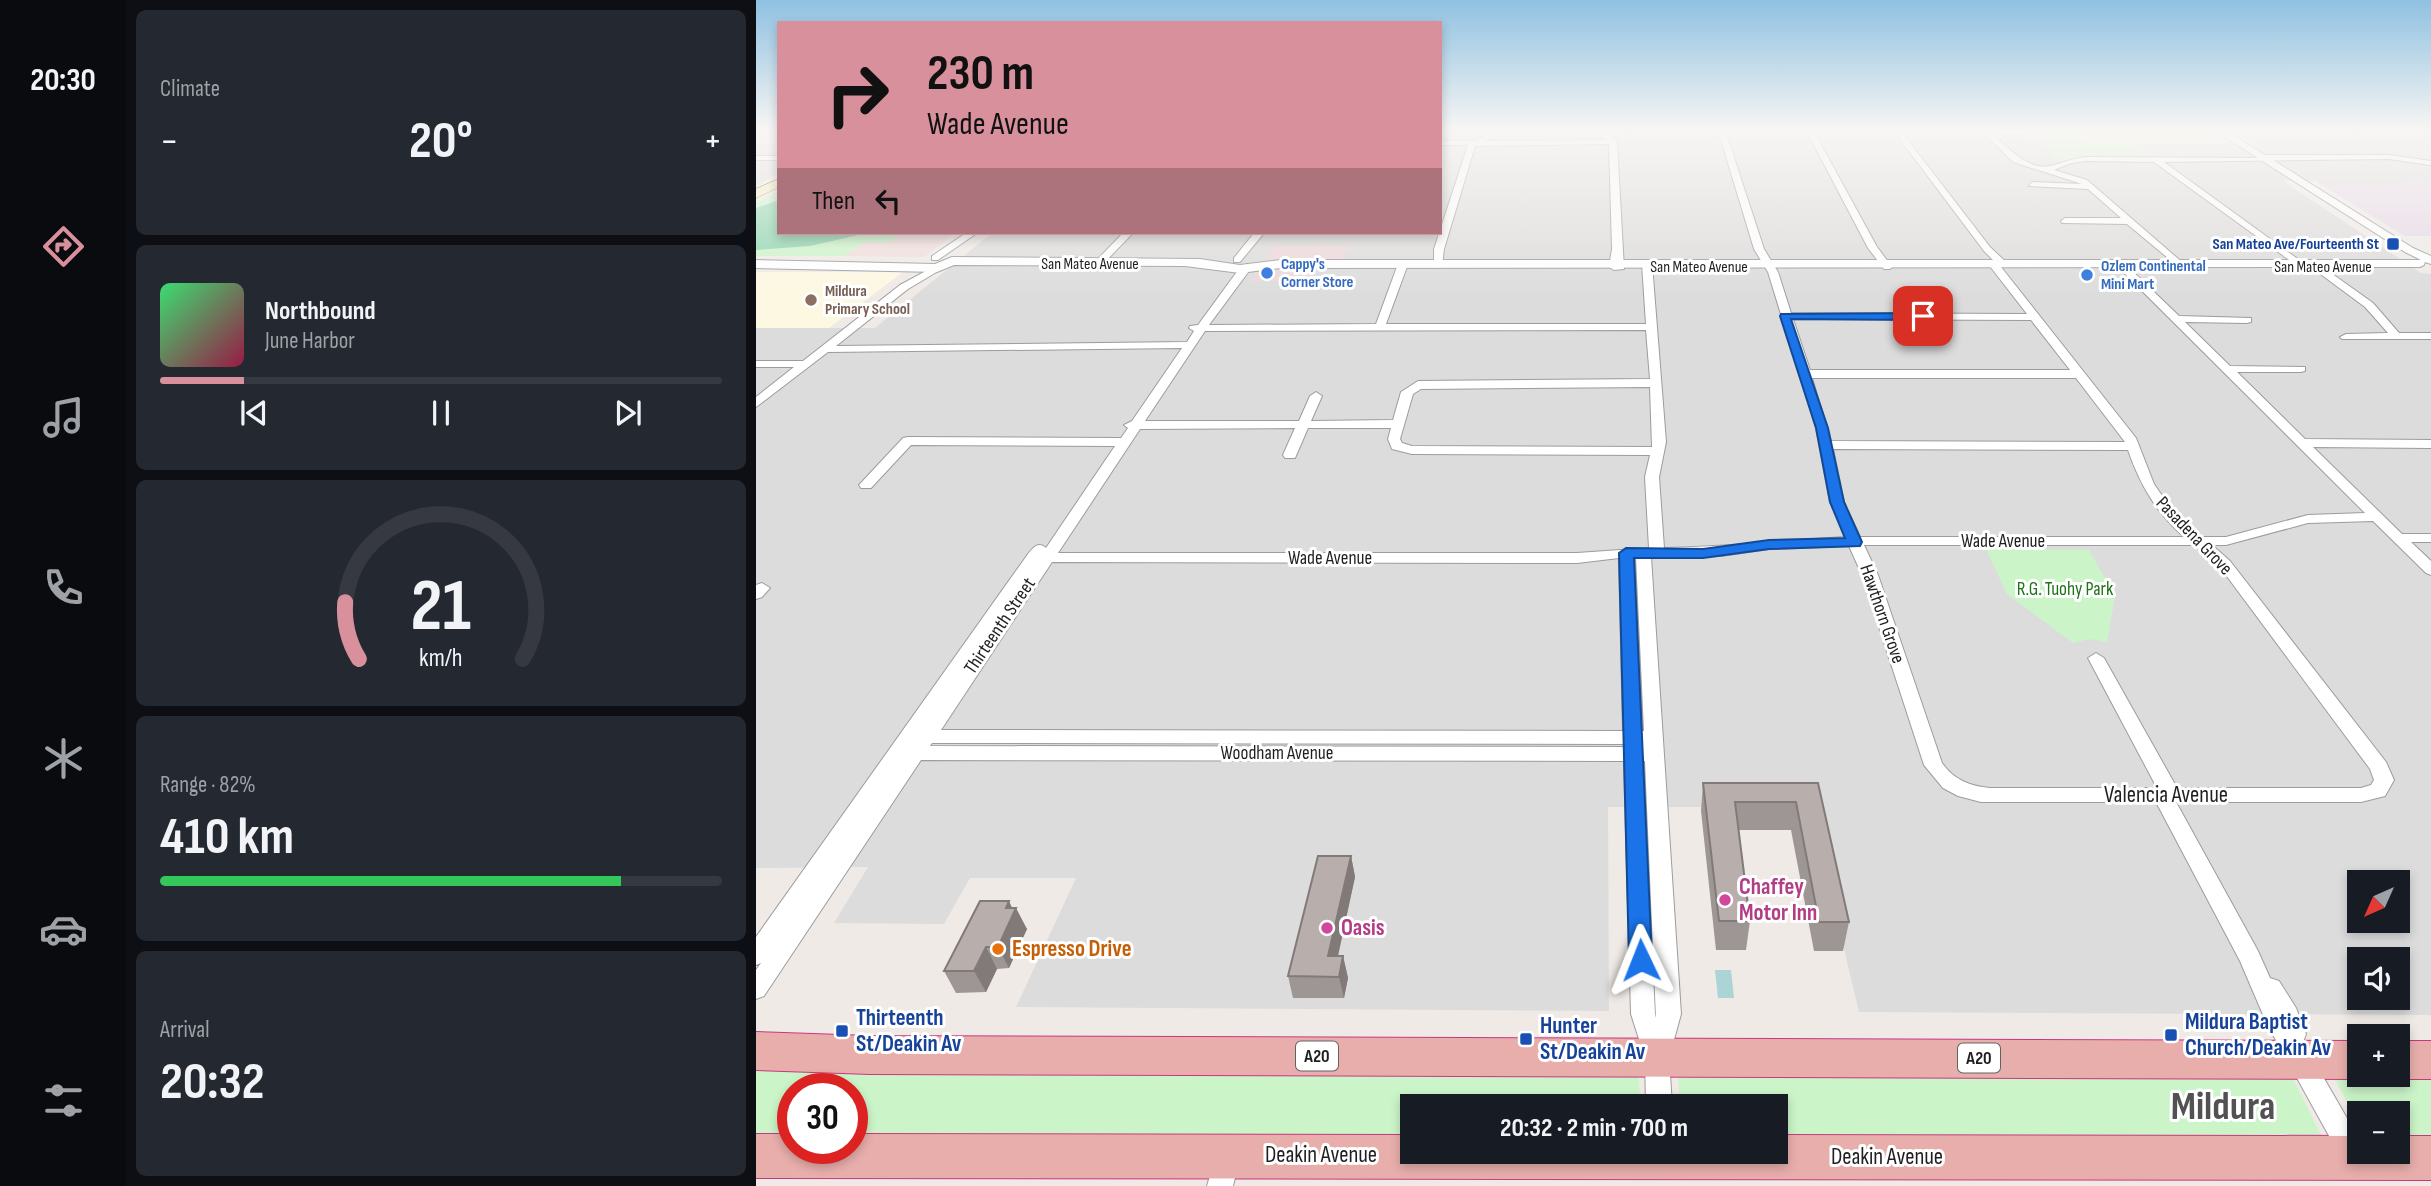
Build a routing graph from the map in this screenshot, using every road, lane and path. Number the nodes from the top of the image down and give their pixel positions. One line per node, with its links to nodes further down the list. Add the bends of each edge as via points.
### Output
1 (1459, 185): 24 (street)
2 (1611, 185): 25 (street)
3 (1739, 185): 32 (street, Hawthorn Grove)
4 (1839, 185): 27 (street)
5 (1938, 185): 28 (street, Pasadena Grove)
6 (2058, 185): 10 (street)
7 (2088, 185): 10 (street)
8 (2190, 185): 31 (street)
9 (2305, 185): 23 (street)
10 (2091, 187): 12 (street)
11 (2066, 221): 12 (street)
12 (2129, 221): 30 (street)
13 (970, 235): 19 (street)
14 (977, 235): 19 (street)
15 (1126, 235): 20 (street)
16 (1258, 235): 21 (street, Thirteenth Street)
17 (1264, 235): 21 (street, Thirteenth Street)
18 (756, 264): 19 (street, San Mateo Avenue)
19 (936, 264): 20 (street, San Mateo Avenue); 43 (street)
20 (1098, 264): 21 (street, San Mateo Avenue)
21 (1241, 264): 22 (street, San Mateo Avenue); 37 (street, Thirteenth Street)
22 (1403, 264): 24 (street, San Mateo Avenue); 38 (street)
23 (2427, 264): 31 (street, San Mateo Avenue)
24 (1434, 265): 25 (street, San Mateo Avenue)
25 (1618, 265): 26 (street, San Mateo Avenue)
26 (1644, 265): 32 (street, San Mateo Avenue); 39 (street)
27 (1883, 265): 28 (street, San Mateo Avenue); 32 (street, San Mateo Avenue)
28 (1998, 265): 29 (street, San Mateo Avenue); 34 (street, Pasadena Grove)
29 (2123, 265): 30 (street, San Mateo Avenue); 35 (street)
30 (2177, 265): 31 (street, San Mateo Avenue)
31 (2304, 266): 40 (street, via 2369,306)
32 (1768, 268): 33 (street, Hawthorn Grove)
33 (1785, 316): 34 (street); 49 (street, Hawthorn Grove)
34 (2036, 317): 50 (street, Pasadena Grove)
35 (2178, 319): 36 (street); 47 (street)
36 (2247, 320)
37 (1198, 327): 38 (street); 44 (street, Thirteenth Street)
38 (1380, 327): 39 (street)
39 (1650, 327): 51 (street)
40 (2395, 335): 41 (street); 42 (street)
41 (2431, 336)
42 (2346, 337)
43 (828, 347): 44 (street); 46 (street)
44 (1184, 347): 54 (street, Thirteenth Street)
45 (756, 364): 46 (street)
46 (806, 365): 53 (street)
47 (2228, 369): 48 (street); 58 (street)
48 (2301, 369)
49 (1804, 374): 50 (street); 60 (street, Hawthorn Grove)
50 (2080, 374): 61 (street, Pasadena Grove)
51 (1655, 383): 56 (street, via 1426,383 1407,392); 62 (street)
52 (1316, 396): 55 (street)
53 (756, 403)
54 (1132, 423): 55 (street); 57 (street, Thirteenth Street)
55 (1304, 423): 56 (street); 63 (street)
56 (1397, 424): 62 (street, via 1395,443 1406,449)
57 (1119, 442): 64 (street, via 908,441); 70 (street, Thirteenth Street)
58 (2302, 443): 59 (street); 65 (street)
59 (2431, 444)
60 (1826, 445): 61 (street); 69 (street, Hawthorn Grove, via 1837,502)
61 (2134, 446): 68 (street, Pasadena Grove, via 2141,471 2160,503)
62 (1658, 451): 71 (street)
63 (1290, 455)
64 (866, 485)
65 (2378, 517): 66 (street); 68 (street, Wade Avenue, via 2308,519 2233,540)
66 (2398, 538): 67 (street); 72 (street)
67 (2431, 538)
68 (2199, 541): 69 (street, Wade Avenue); 78 (street, Pasadena Grove, via 2225,565 2379,767)
69 (1855, 542): 71 (street, Wade Avenue); 77 (street, Hawthorn Grove, via 1933,765)
70 (1044, 552): 71 (street, Wade Avenue, via 1577,558); 74 (street, Thirteenth Street)
71 (1642, 553): 75 (street); 76 (street)
72 (2431, 570)
73 (2096, 658): 79 (street)
74 (912, 744): 75 (street, Woodham Avenue); 80 (street, Thirteenth Street); 81 (street, Thirteenth Street, via 799,928)
75 (1632, 746): 76 (street, Woodham Avenue); 83 (street, via 1643,1014)
76 (1654, 746): 83 (street, via 1669,1014)
77 (1949, 784): 79 (street, Valencia Avenue, via 1978,794)
78 (2382, 786): 79 (street, Valencia Avenue, via 2361,795)
79 (2167, 795): 84 (street, via 2269,1004)
80 (756, 955)
81 (756, 989)
82 (756, 1051): 83 (highway, A20)
83 (1657, 1058): 84 (highway, A20); 88 (street)
84 (2302, 1059): 85 (highway, A20); 89 (street)
85 (2347, 1059)
86 (2410, 1060): 87 (highway)
87 (2431, 1060)
88 (1658, 1094)
89 (2347, 1143)
90 (756, 1156): 96 (highway, Deakin Avenue)
91 (2347, 1158): 97 (highway, Deakin Avenue)
92 (2410, 1158): 93 (highway, Deakin Avenue)
93 (2431, 1158)
94 (1548, 1164): 96 (highway, Deakin Avenue)
95 (1751, 1164): 97 (highway, Deakin Avenue)
96 (1224, 1170)
97 (2130, 1172)

